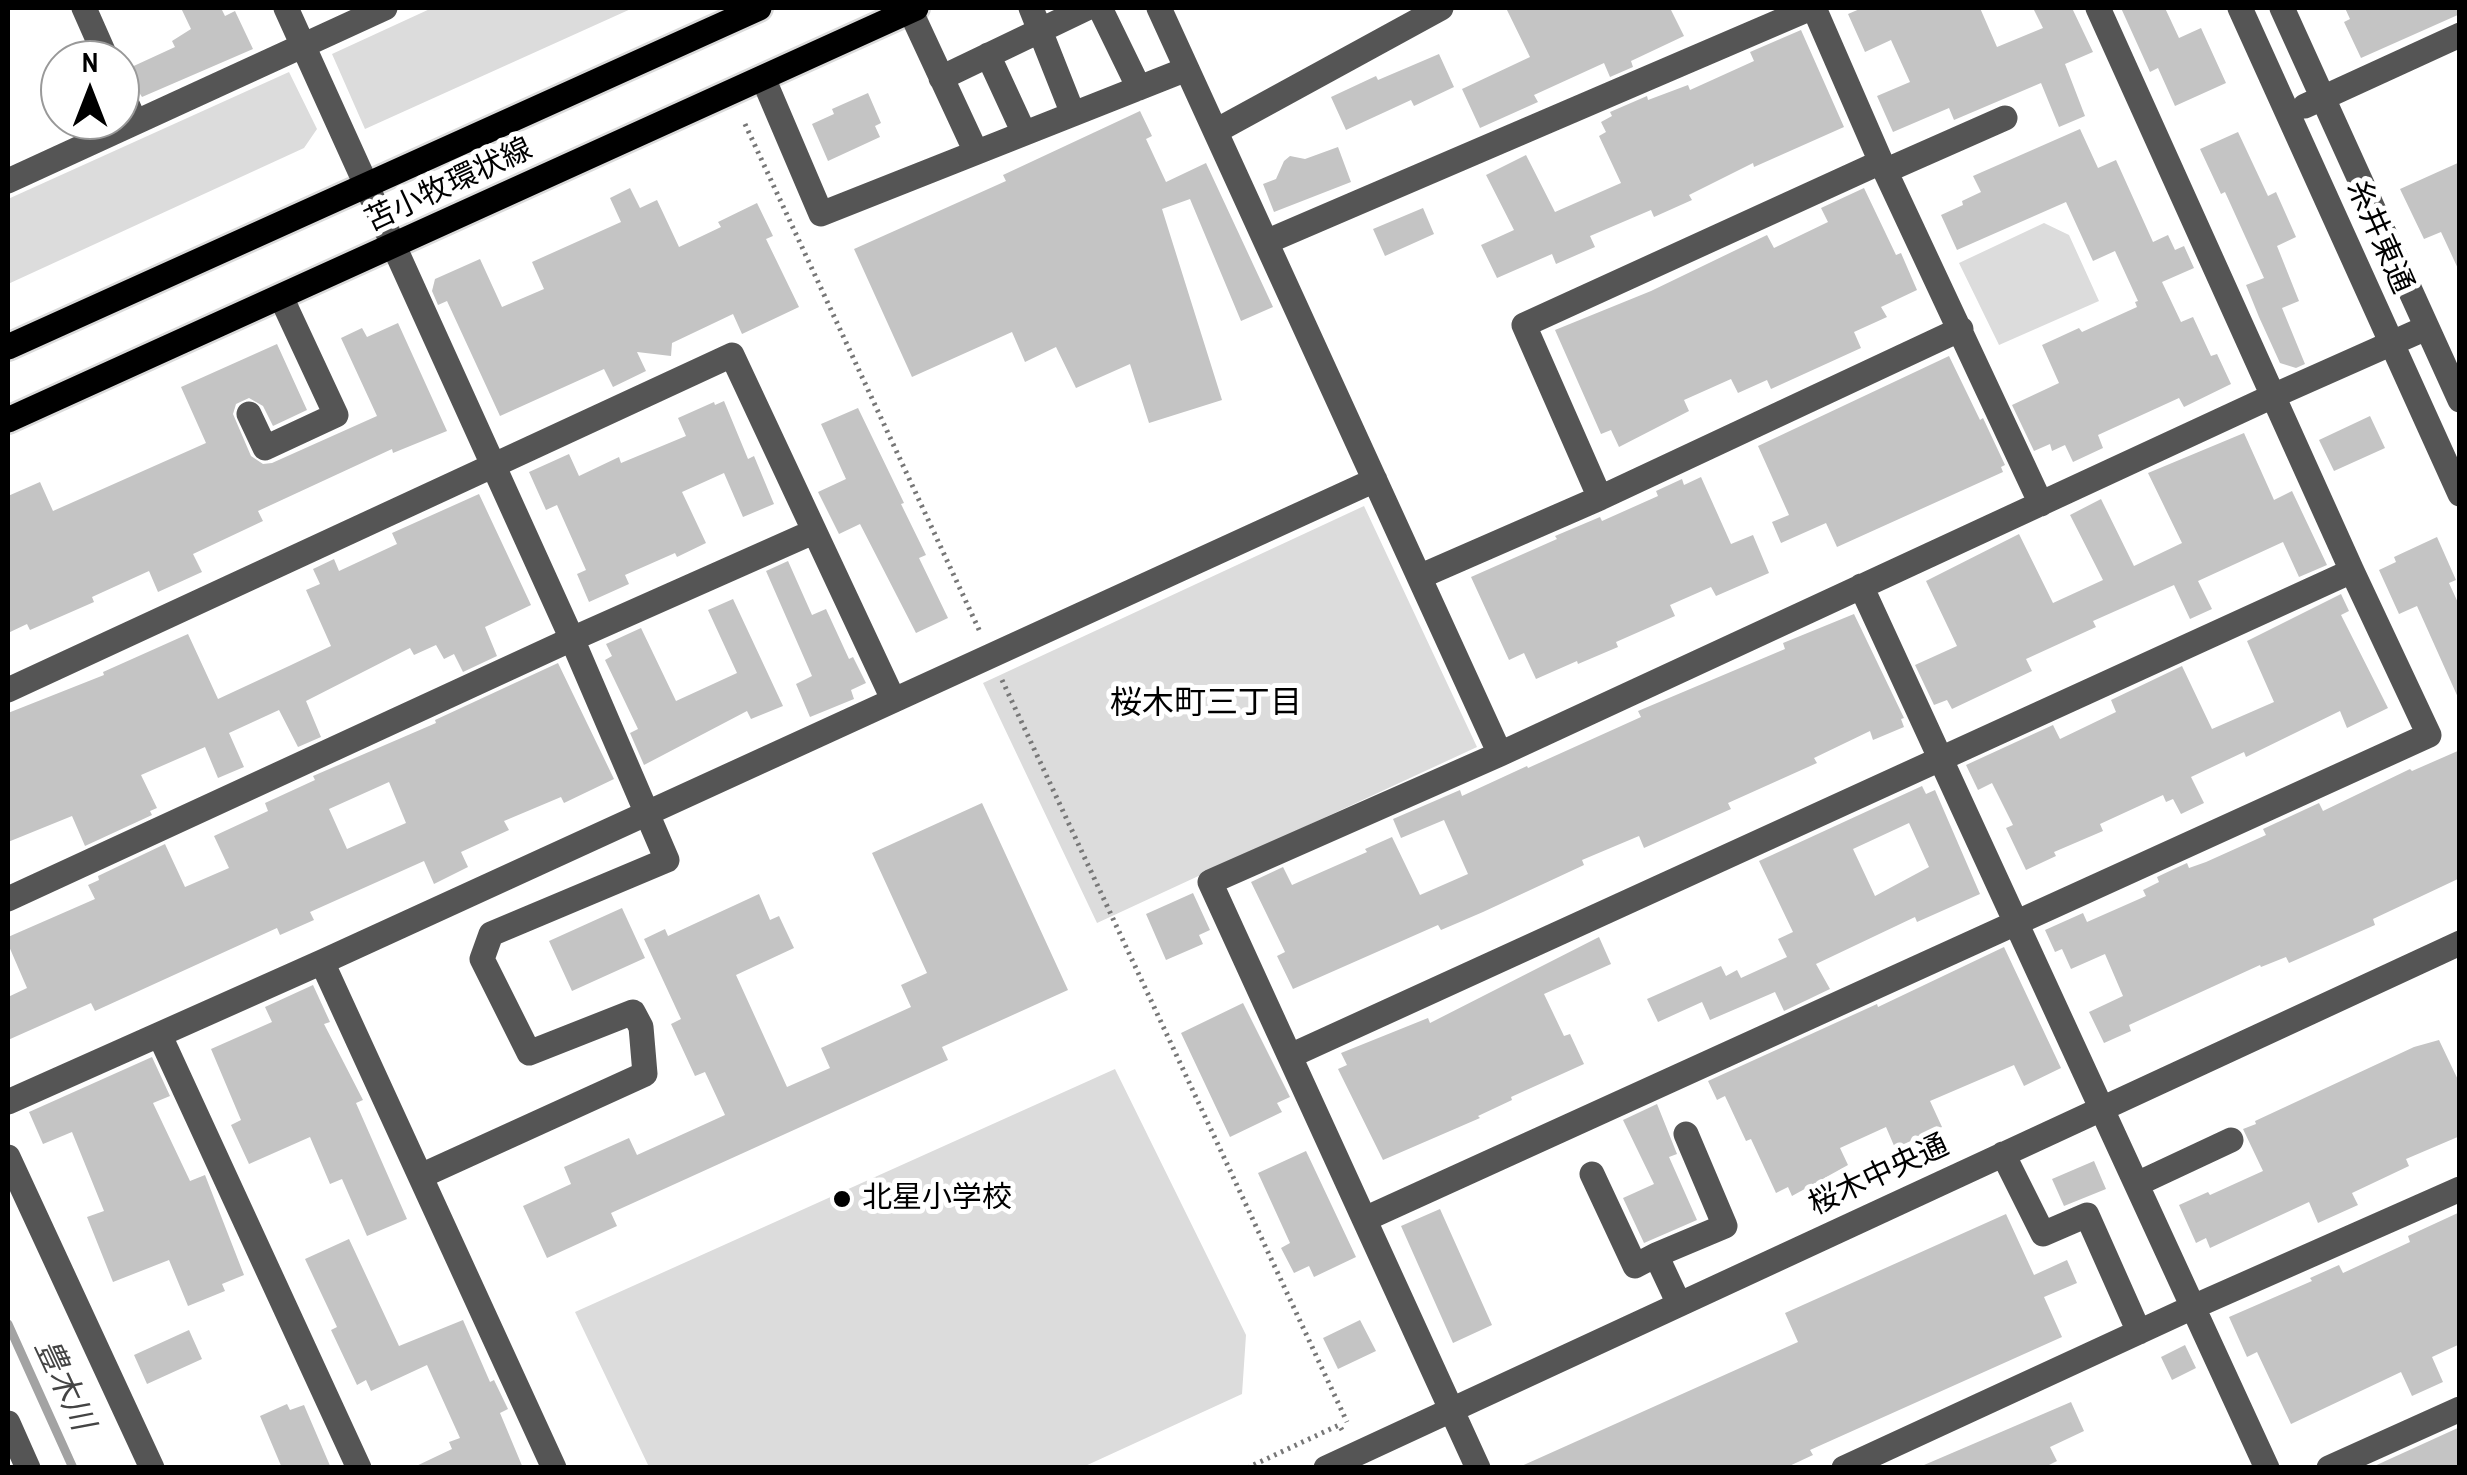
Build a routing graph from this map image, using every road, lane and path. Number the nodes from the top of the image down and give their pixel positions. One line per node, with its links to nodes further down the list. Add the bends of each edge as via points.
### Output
1 (84, 8): 16 (street)
2 (286, 8): 17 (street)
3 (385, 8): 17 (street)
4 (759, 8): 35 (main road, 苫小牧環状線)
5 (1088, 8): 14 (street)
6 (1100, 8): 22 (street)
7 (1160, 8): 19 (street)
8 (1441, 8): 29 (street)
9 (1813, 8): 33 (street); 36 (street)
10 (2098, 8): 43 (street)
11 (2240, 8): 25 (street, 糸井東通)
12 (2282, 8): 23 (street, 糸井東通)
13 (913, 9): 20 (main road, 苫小牧環状線); 21 (street)
14 (1035, 19): 18 (street); 24 (street)
15 (2460, 35): 23 (street)
16 (98, 40)
17 (303, 45): 27 (street); 35 (street)
18 (988, 55): 21 (street); 30 (street)
19 (1187, 69): 22 (street); 29 (street)
20 (763, 78): 32 (street, via 822,214); 37 (main road, 苫小牧環状線)
21 (941, 78): 32 (street)
22 (1139, 88): 24 (street)
23 (2321, 99): 25 (street); 39 (street, 糸井東通)
24 (1073, 114): 30 (street)
25 (2287, 114): 41 (street, 糸井東通)
26 (2006, 118): 33 (street)
27 (140, 120)
28 (744, 124): 57 (path)
29 (1216, 131): 36 (street)
30 (1024, 133): 32 (street)
31 (97, 140): 34 (street)
32 (976, 152)
33 (1883, 167): 40 (street); 50 (street, via 1524,325)
34 (8, 181)
35 (367, 186): 37 (street); 42 (main road, 苫小牧環状線)
36 (1266, 242): 48 (street)
37 (394, 247): 38 (main road, 苫小牧環状線); 47 (street)
38 (280, 297): 45 (street, via 336,415 265,448); 46 (main road, 苫小牧環状線)
39 (2426, 328): 41 (street); 44 (street, 糸井東通)
40 (1961, 329): 50 (street); 51 (street)
41 (2392, 343): 43 (street); 49 (street, 糸井東通)
42 (8, 347)
43 (2273, 396): 51 (street); 53 (street)
44 (2460, 400)
45 (249, 414)
46 (8, 420)
47 (492, 468): 52 (street, via 732,355); 56 (street); 58 (street)
48 (1375, 480): 54 (street); 57 (street)
49 (2460, 494)
50 (1600, 498): 54 (street)
51 (2041, 504): 55 (street)
52 (813, 532): 56 (street); 59 (street)
53 (2352, 571): 61 (street); 64 (street, via 2430,734)
54 (1419, 577): 60 (street)
55 (1862, 586): 60 (street); 61 (street)
56 (572, 639): 62 (street); 63 (street)
57 (991, 656): 59 (street); 86 (path)
58 (8, 690)
59 (893, 699): 62 (street)
60 (1500, 754): 68 (street, via 1210,882)
61 (1940, 761): 64 (street); 68 (street)
62 (650, 812): 66 (street); 76 (street, via 667,860 491,934 482,959 530,1052 632,1012 642,1027 645,1074)
63 (8, 899)
64 (2017, 923): 70 (street); 79 (street)
65 (2460, 943): 70 (street, 桜木中央通)
66 (322, 962): 67 (street); 76 (street)
67 (160, 1036): 69 (street); 90 (street)
68 (1290, 1056): 79 (street)
69 (8, 1102)
70 (2102, 1108): 73 (street, 桜木中央通); 77 (street)
71 (1686, 1134): 80 (street, via 1725,1226)
72 (2231, 1140): 77 (street)
73 (2003, 1154): 81 (street, 桜木中央通); 83 (street, via 2043,1234 2087,1214)
74 (8, 1156): 89 (street)
75 (1592, 1174): 80 (street, via 1636,1266)
76 (421, 1176): 91 (street)
77 (2137, 1184): 82 (street)
78 (2460, 1190): 82 (street)
79 (1366, 1220): 84 (street)
80 (1656, 1255): 81 (street)
81 (1679, 1304): 84 (street, 桜木中央通)
82 (2193, 1307): 83 (street); 95 (street)
83 (2139, 1332): 94 (street)
84 (1451, 1410): 92 (street, 桜木中央通); 93 (street)
85 (2460, 1410): 96 (street)
86 (1347, 1422)
87 (8, 1423): 88 (street)
88 (28, 1468)
89 (152, 1468)
90 (359, 1468)
91 (554, 1468)
92 (1326, 1468)
93 (1478, 1468)
94 (1844, 1468)
95 (2267, 1468)
96 (2328, 1468)

